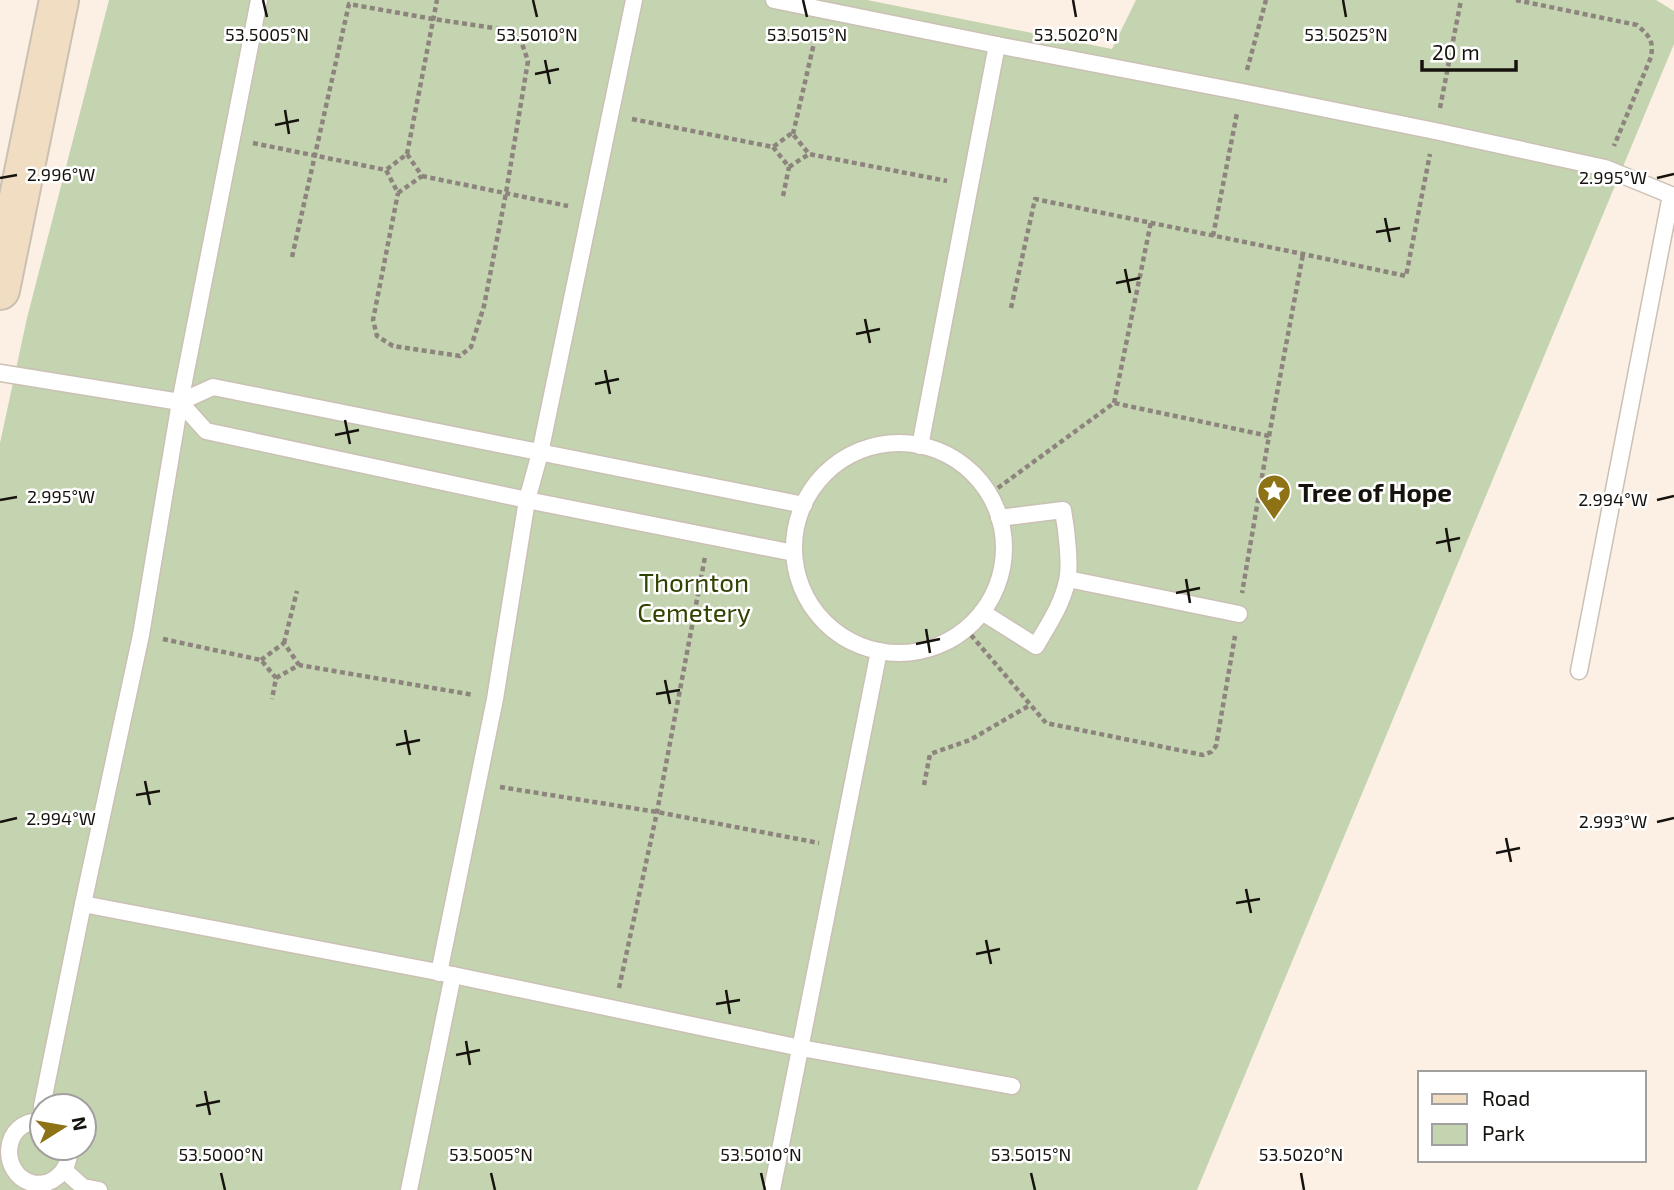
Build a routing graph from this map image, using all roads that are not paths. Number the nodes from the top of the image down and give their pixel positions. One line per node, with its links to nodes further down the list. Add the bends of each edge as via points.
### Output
1 (59, 0): 6 (main road)
2 (260, 0): 8 (lane)
3 (634, 0): 10 (lane)
4 (774, 0): 5 (lane)
5 (997, 45): 9 (lane); 19 (lane, via 1605,168 1671,195)
6 (0, 290)
7 (0, 373): 8 (lane)
8 (180, 402): 10 (lane, via 213,387); 11 (lane, via 206,431); 20 (lane, via 141,635)
9 (920, 446): 12 (lane, via 881,445 845,458 821,478); 13 (lane, via 966,468 991,493)
10 (540, 453): 11 (lane); 12 (lane)
11 (527, 500): 14 (lane); 21 (lane)
12 (804, 505): 14 (lane)
13 (999, 518): 15 (lane, via 1063,510); 16 (lane, via 1001,570)
14 (794, 553): 18 (lane, via 802,587 819,617 846,639)
15 (1068, 579): 16 (lane, via 1036,646); 17 (lane)
16 (982, 612): 18 (lane, via 966,629 933,647 906,653)
17 (1239, 614)
18 (878, 651): 22 (lane)
19 (1579, 671)
20 (83, 904): 21 (lane); 24 (lane)
21 (446, 974): 22 (lane); 29 (lane)
22 (801, 1048): 23 (lane); 30 (lane)
23 (1012, 1086)
24 (45, 1092)
25 (28, 1122): 27 (lane, via 9,1139 10,1168 18,1177 38,1184 57,1178)
26 (67, 1162): 27 (lane)
27 (64, 1170): 28 (lane, via 83,1186)
28 (99, 1190)
29 (409, 1190)
30 (772, 1190)

